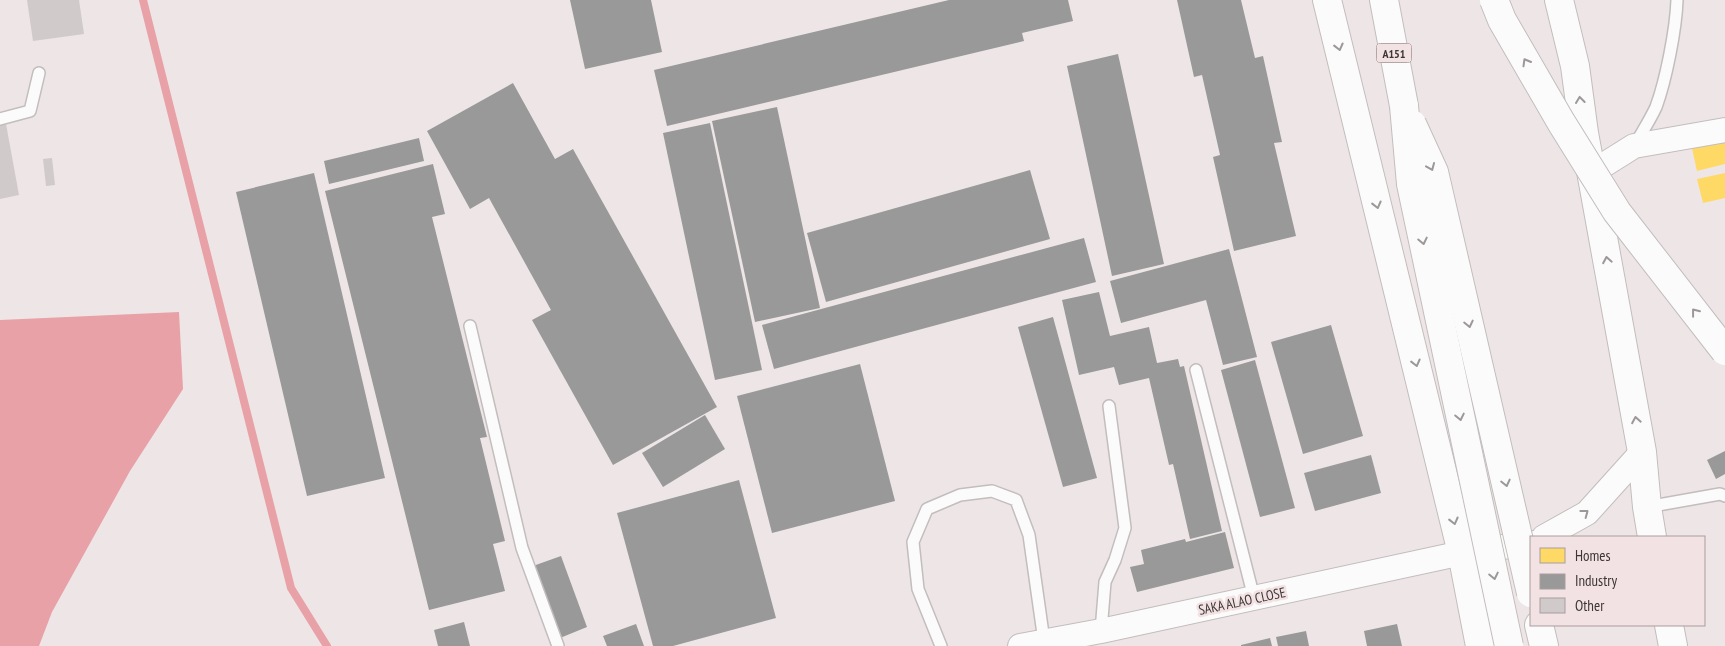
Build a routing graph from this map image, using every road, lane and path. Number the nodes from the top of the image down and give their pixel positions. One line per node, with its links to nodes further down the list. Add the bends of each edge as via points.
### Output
1 (1327, 0): 22 (main road, one-way to 22)
2 (1384, 0): 7 (main road, A151)
3 (1494, 0): 13 (main road, one-way to 3, bridge, via 1617,212 1561,122 1502,20)
4 (1559, 0): 11 (main road, one-way to 4, via 1575,66)
5 (1677, 0): 10 (lane, via 1673,35 1656,108)
6 (40, 73): 8 (lane, via 30,111)
7 (1404, 106): 23 (main road, one-way to 23, bridge, via 1434,172); 33 (main road, one-way to 33, bridge, via 1410,184)
8 (0, 119)
9 (1725, 130): 10 (street)
10 (1634, 146): 11 (street)
11 (1591, 173): 16 (main road, one-way to 11)
12 (470, 326): 29 (lane, via 522,548)
13 (1725, 351)
14 (1196, 370): 24 (lane)
15 (1108, 406): 27 (lane, via 1125,528 1105,582)
16 (1642, 452): 18 (main road); 19 (street, one-way to 16, via 1587,513)
17 (1725, 496): 18 (lane, via 1720,494)
18 (1647, 507): 20 (main road)
19 (1546, 536)
20 (1652, 536)
21 (1530, 543): 22 (street, SAKA ALAO CLOSE)
22 (1462, 553): 24 (street, SAKA ALAO CLOSE); 32 (main road)
23 (1530, 589)
24 (1254, 598): 27 (street, SAKA ALAO CLOSE)
25 (1539, 626): 34 (main road)
26 (1669, 626): 35 (main road)
27 (1102, 631): 28 (street, SAKA ALAO CLOSE)
28 (1044, 641): 30 (lane, via 1029,535 1016,500 992,490 960,495 927,509 913,542 918,589); 31 (street, SAKA ALAO CLOSE)
29 (558, 646)
30 (942, 646)
31 (1020, 646)
32 (1480, 646)
33 (1509, 646)
34 (1544, 646)
35 (1673, 646)

